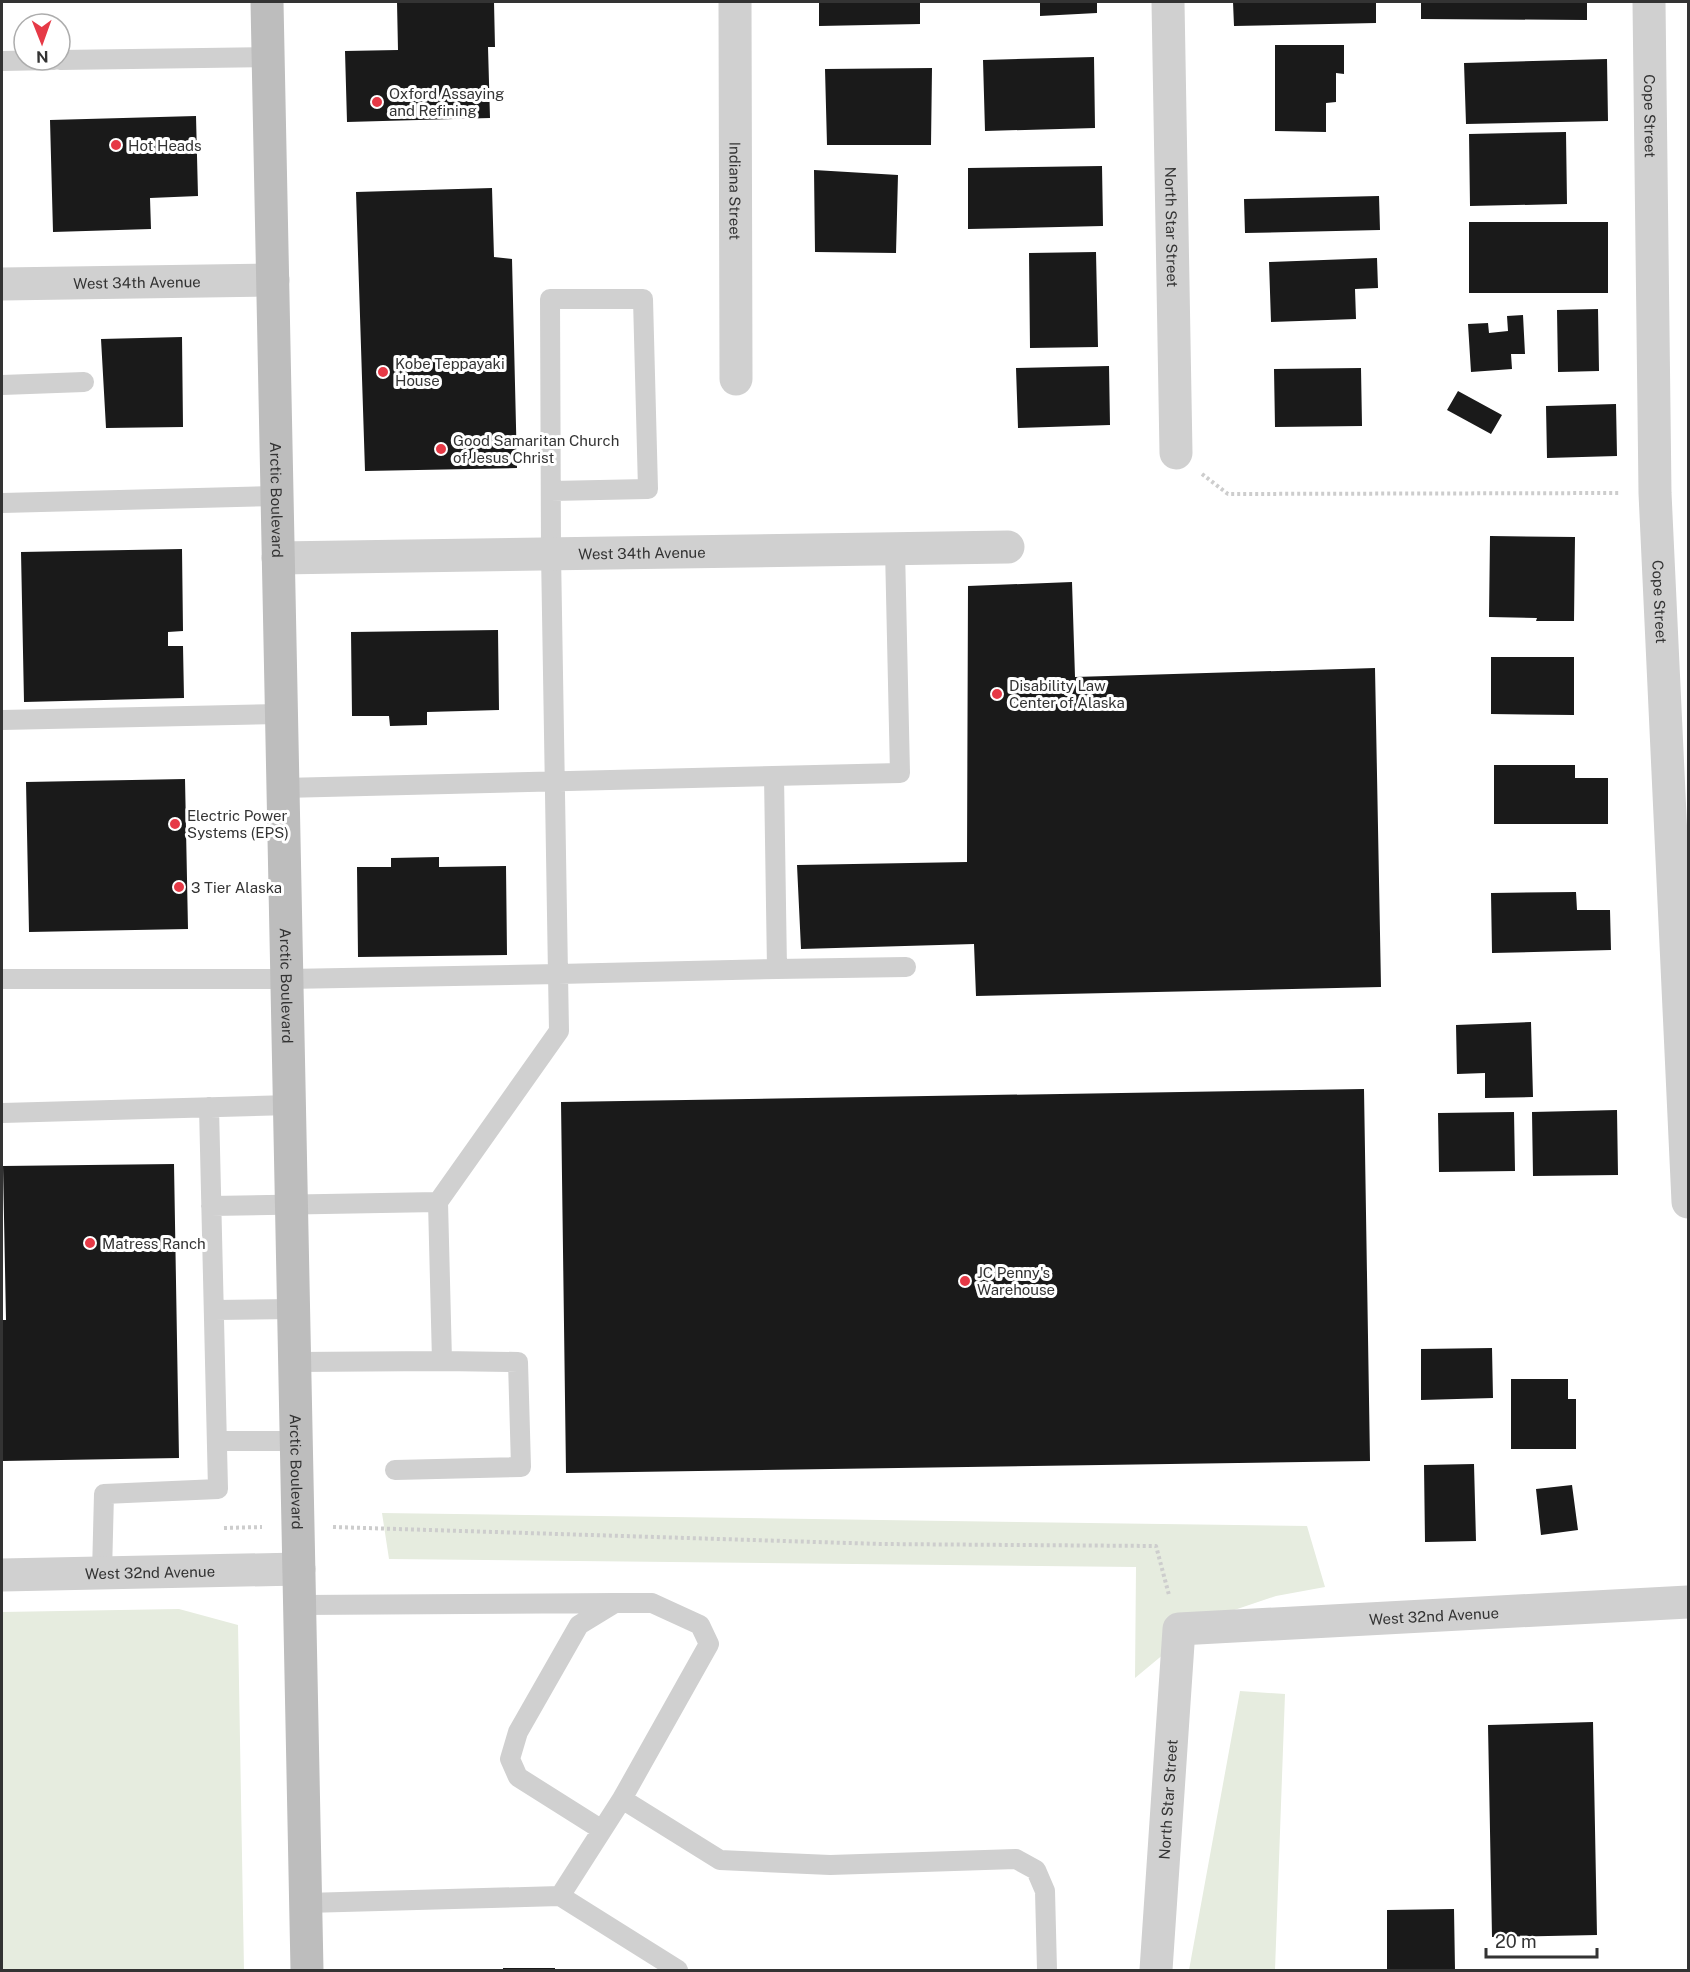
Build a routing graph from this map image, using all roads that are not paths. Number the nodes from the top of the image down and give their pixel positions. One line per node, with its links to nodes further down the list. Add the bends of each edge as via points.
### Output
1 (267, 2): 5 (main road, Arctic Boulevard)
2 (735, 2): 9 (street, Indiana Street)
3 (1168, 2): 12 (street, North Star Street)
4 (1649, 2): 34 (street, Cope Street, via 1655,493)
5 (268, 57): 6 (lane); 7 (main road, Arctic Boulevard)
6 (72, 60)
7 (273, 280): 8 (street, West 34th Avenue); 14 (main road, Arctic Boulevard)
8 (2, 284)
9 (736, 379)
10 (84, 382): 11 (lane)
11 (2, 385)
12 (1176, 453)
13 (551, 491): 13 (lane, via 648,489 643,298 550,299); 18 (lane)
14 (277, 496): 15 (lane); 19 (main road, Arctic Boulevard)
15 (2, 503)
16 (1008, 547): 17 (street, West 34th Avenue)
17 (895, 549): 18 (street, West 34th Avenue); 22 (lane, via 900,773)
18 (551, 553): 19 (street, West 34th Avenue); 23 (lane)
19 (278, 558): 20 (main road, Arctic Boulevard)
20 (282, 714): 21 (lane); 24 (main road, Arctic Boulevard)
21 (2, 720)
22 (774, 776): 23 (lane); 26 (lane)
23 (555, 781): 24 (lane); 27 (lane)
24 (283, 788): 29 (main road, Arctic Boulevard)
25 (906, 967): 26 (lane)
26 (777, 969): 27 (lane)
27 (558, 974): 29 (lane); 33 (lane, via 560,1031)
28 (2, 979): 29 (lane)
29 (287, 979): 30 (main road, Arctic Boulevard)
30 (290, 1105): 31 (lane); 35 (main road, Arctic Boulevard)
31 (209, 1107): 32 (lane); 36 (lane)
32 (2, 1113)
33 (438, 1202): 35 (lane); 39 (lane)
34 (1689, 1202)
35 (292, 1204): 36 (lane); 37 (main road, Arctic Boulevard)
36 (211, 1206): 38 (lane)
37 (294, 1309): 38 (lane); 40 (main road, Arctic Boulevard)
38 (214, 1310): 41 (lane)
39 (442, 1361): 40 (lane); 43 (lane, via 518,1362 521,1467)
40 (295, 1362): 42 (main road, Arctic Boulevard)
41 (217, 1441): 42 (lane); 45 (lane, via 218,1489 104,1494)
42 (297, 1441): 44 (main road, Arctic Boulevard)
43 (394, 1470)
44 (299, 1569): 45 (street, West 32nd Avenue); 49 (main road, Arctic Boulevard)
45 (102, 1573): 46 (street, West 32nd Avenue)
46 (2, 1575)
47 (1689, 1602): 50 (street, West 32nd Avenue)
48 (615, 1603): 49 (lane); 51 (lane, via 652,1603 700,1625 709,1644); 52 (lane, via 579,1625 518,1732 510,1759 518,1777)
49 (300, 1605): 54 (main road, Arctic Boulevard)
50 (1179, 1629): 58 (street, North Star Street)
51 (622, 1799): 52 (lane); 57 (lane, via 720,1860 830,1865 1016,1859 1036,1870 1046,1891)
52 (602, 1830): 53 (lane)
53 (560, 1896): 54 (lane); 56 (lane)
54 (306, 1903): 55 (main road, Arctic Boulevard)
55 (307, 1971)
56 (678, 1971)
57 (1047, 1971)
58 (1156, 1971)

